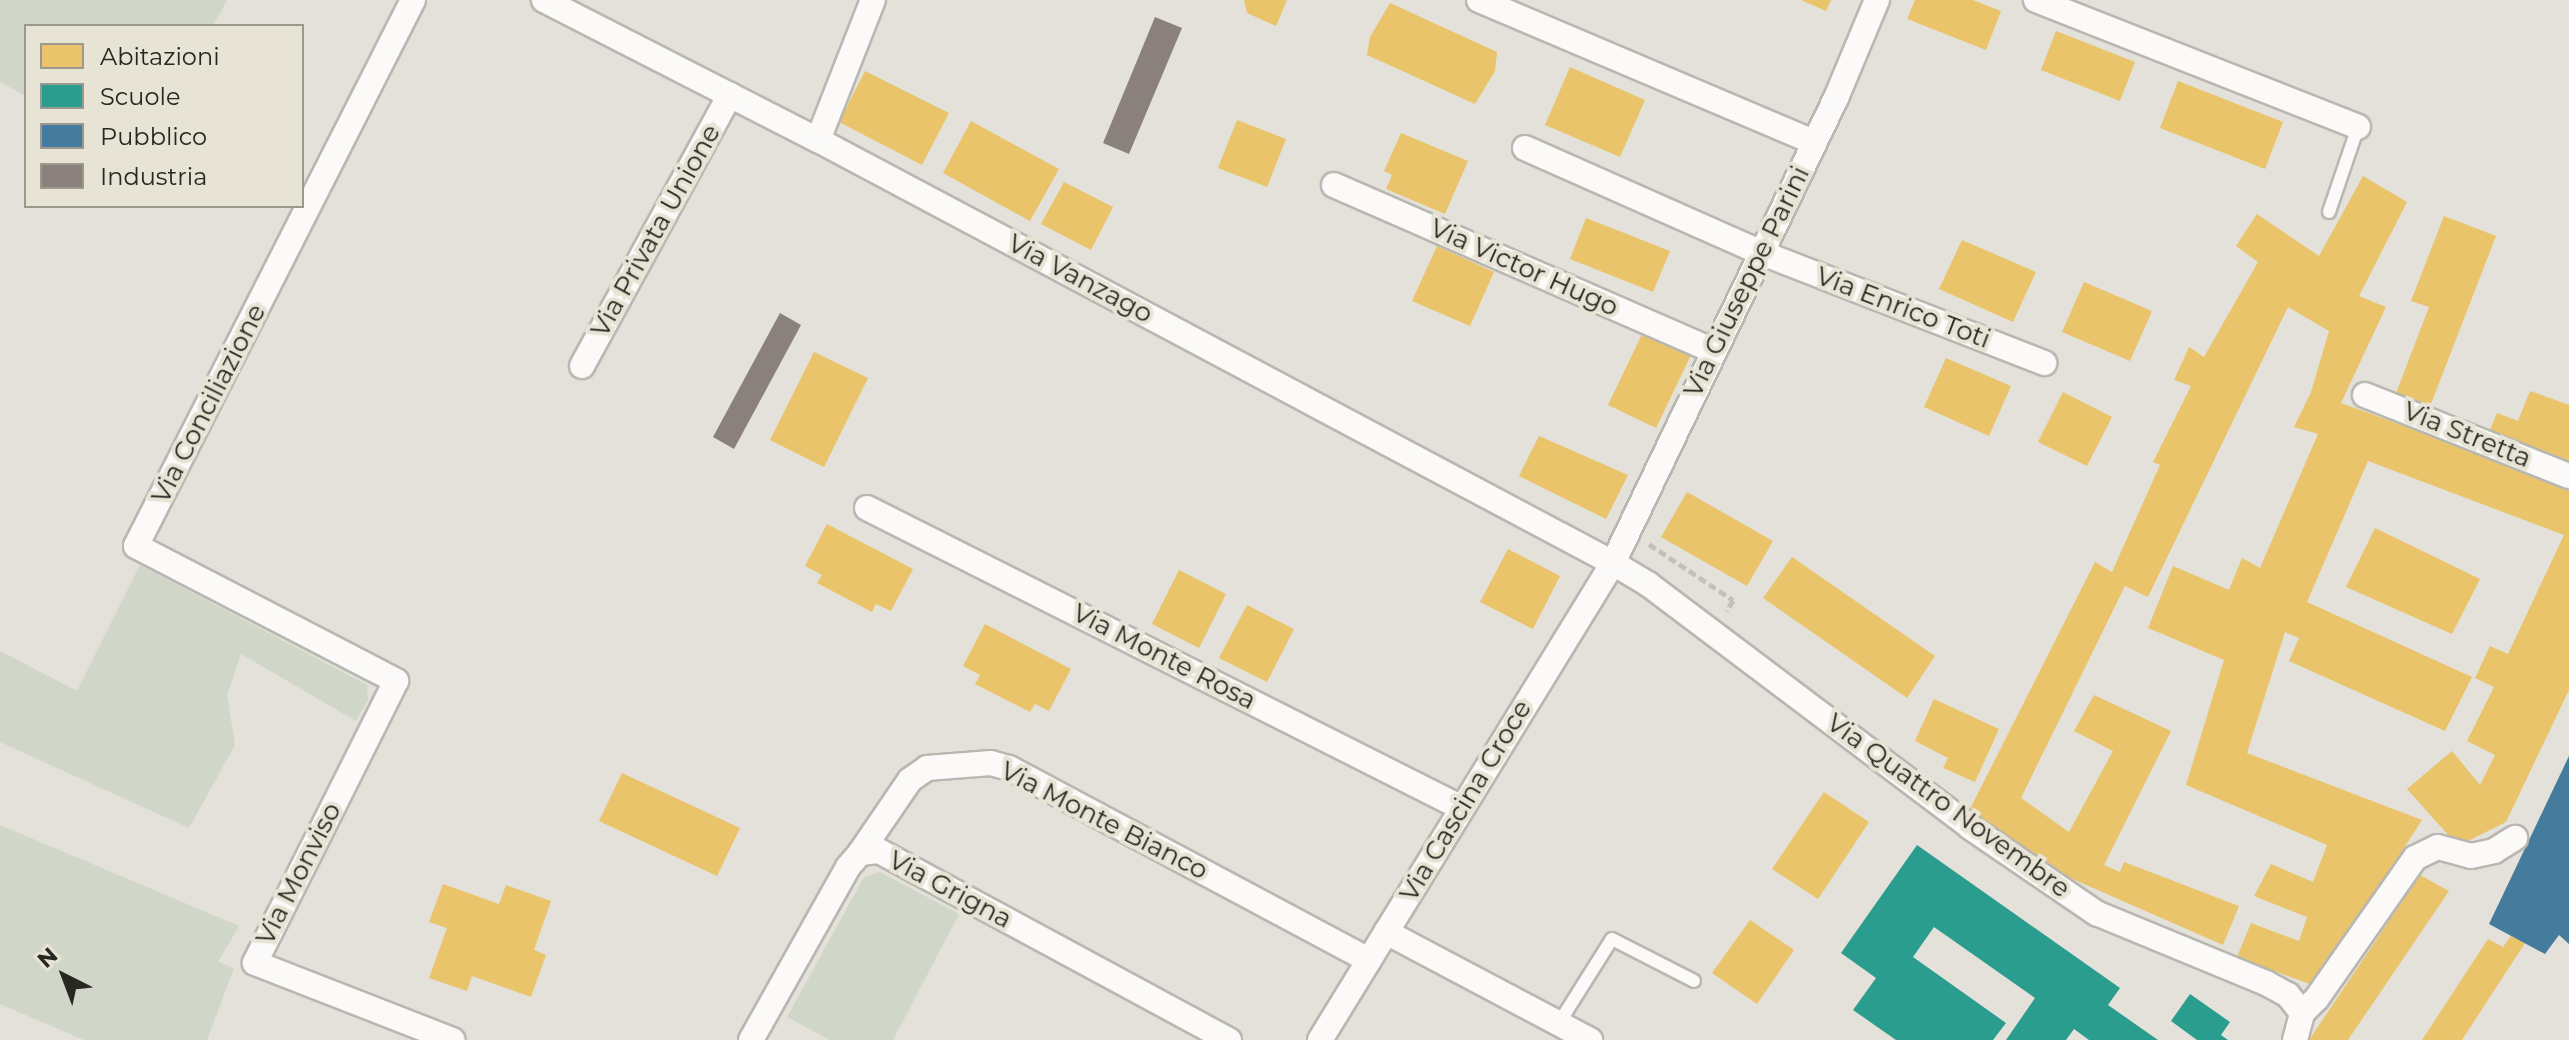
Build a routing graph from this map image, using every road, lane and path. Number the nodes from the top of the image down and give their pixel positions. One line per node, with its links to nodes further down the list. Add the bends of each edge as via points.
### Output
1 (413, 0): 22 (street, Via Conciliazione, via 136,546)
2 (544, 0): 7 (street, Via Vanzago)
3 (873, 0): 9 (street)
4 (1479, 0): 10 (street)
5 (1877, 0): 10 (street, Via Giuseppe Parini)
6 (2036, 0): 8 (street)
7 (730, 95): 9 (street, Via Vanzago); 17 (street, Via Privata Unione)
8 (2358, 127): 13 (lane)
9 (818, 140): 21 (street, Via Vanzago)
10 (1814, 142): 14 (street, Via Giuseppe Parini)
11 (1525, 148): 14 (street, Via Enrico Toti)
12 (1334, 185): 15 (street, Via Victor Hugo)
13 (2329, 212)
14 (1762, 253): 15 (street, Via Giuseppe Parini); 16 (street, Via Enrico Toti)
15 (1714, 351): 21 (street, Via Giuseppe Parini)
16 (2044, 363)
17 (582, 366)
18 (2365, 395): 19 (street, Via Stretta)
19 (2569, 476)
20 (867, 508): 23 (street, Via Monte Rosa)
21 (1613, 563): 23 (street, Via Cascina Croce); 29 (street, Via Quattro Novembre, via 1970,827 2096,913 2266,983 2288,995)
22 (396, 681): 31 (street, Via Monviso, via 255,963)
23 (1460, 807): 26 (street, Via Cascina Croce)
24 (2515, 838): 29 (street, via 2482,854 2438,847 2415,858)
25 (860, 853): 27 (street, Via Monte Bianco, via 910,780 927,768 991,763); 32 (street, Via Grigna); 33 (street, Via Grigna, via 879,851)
26 (1386, 932): 27 (street, Via Cascina Croce); 30 (street)
27 (1369, 960): 34 (street, Via Cascina Croce)
28 (1694, 981): 30 (lane, via 1612,939)
29 (2302, 1013): 36 (street)
30 (1559, 1023): 35 (street)
31 (452, 1040)
32 (751, 1040)
33 (1229, 1040)
34 (1320, 1040)
35 (1590, 1040)
36 (2295, 1040)

